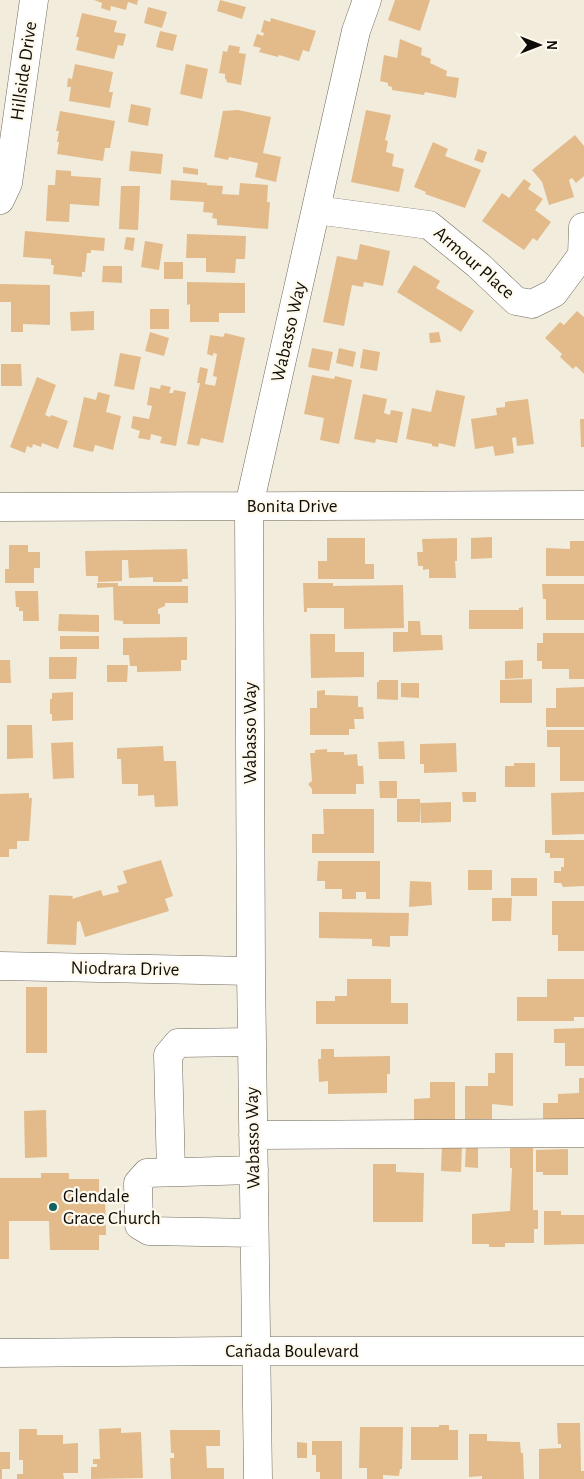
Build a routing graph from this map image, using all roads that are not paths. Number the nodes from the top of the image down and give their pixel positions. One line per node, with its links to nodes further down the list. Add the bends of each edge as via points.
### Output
1 (34, 0): 3 (street, Hillside Drive, via 8,184)
2 (367, 0): 4 (street, Wabasso Way, via 356,31)
3 (0, 200)
4 (316, 210): 5 (street, Armour Place, via 429,225 516,301 532,304 554,293 582,255); 7 (street, Wabasso Way)
5 (583, 227)
6 (584, 505): 7 (street, Bonita Drive)
7 (249, 506): 8 (street, Bonita Drive); 10 (street, Wabasso Way)
8 (0, 507)
9 (0, 966): 10 (street, Niodrara Drive)
10 (251, 971): 11 (street, Wabasso Way)
11 (252, 1042): 13 (street, Wabasso Way); 15 (street, via 178,1043 168,1055)
12 (584, 1133): 13 (street)
13 (253, 1135): 14 (street, Wabasso Way)
14 (254, 1170): 15 (street); 16 (street, Wabasso Way)
15 (171, 1172): 16 (street, via 147,1173 138,1183 139,1225 149,1232)
16 (254, 1233): 17 (street, Wabasso Way)
17 (256, 1350): 18 (street, Cañada Boulevard); 19 (street, Cañada Boulevard); 20 (street, Wabasso Way)
18 (584, 1351)
19 (0, 1353)
20 (258, 1479)

